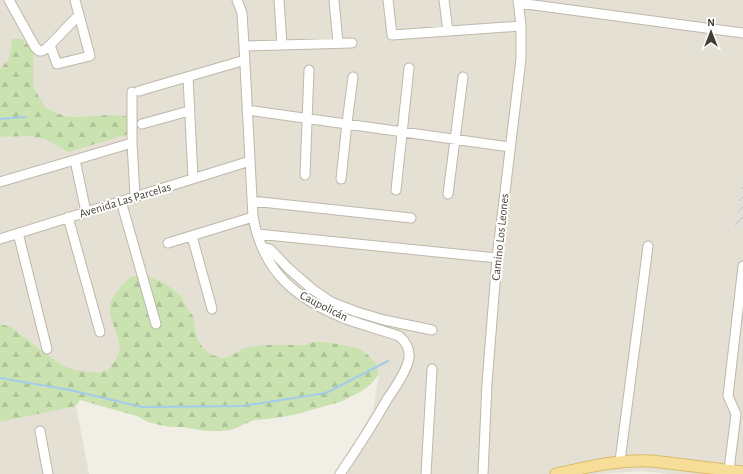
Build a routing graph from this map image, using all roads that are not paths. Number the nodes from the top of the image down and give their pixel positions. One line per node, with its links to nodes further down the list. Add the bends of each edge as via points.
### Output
1 (9, 0): 15 (street, via 35,47 42,51)
2 (75, 0): 9 (street)
3 (237, 0): 17 (street, Caupolicán, via 242,13)
4 (279, 0): 16 (street)
5 (334, 0): 13 (street)
6 (388, 0): 11 (street, via 392,35)
7 (444, 0): 11 (street)
8 (519, 1): 10 (street, Camino Los Leones); 12 (street)
9 (79, 15): 15 (street); 15 (street, via 90,56 57,64)
10 (521, 26): 11 (street); 32 (street, Camino Los Leones, via 521,59)
11 (448, 31)
12 (743, 33)
13 (338, 43): 14 (street); 16 (street)
14 (352, 43)
15 (50, 45)
16 (282, 45): 17 (street)
17 (244, 46): 18 (street, Caupolicán)
18 (245, 60): 23 (street); 24 (street, Caupolicán)
19 (408, 68): 29 (street)
20 (308, 70): 26 (street)
21 (353, 76): 27 (street)
22 (463, 76): 30 (street)
23 (188, 77): 25 (street); 31 (street, via 136,92)
24 (247, 110): 26 (street); 34 (street, Caupolicán)
25 (189, 111): 28 (street); 36 (street)
26 (307, 118): 27 (street); 35 (street)
27 (346, 123): 29 (street); 37 (street)
28 (142, 124)
29 (402, 131): 30 (street); 39 (street)
30 (455, 139): 32 (street); 40 (street)
31 (132, 143): 33 (street); 41 (street)
32 (510, 147): 55 (street, Camino Los Leones)
33 (75, 160): 38 (street); 44 (street)
34 (250, 161): 36 (street, Avenida Las Parcelas); 43 (street, Caupolicán)
35 (305, 175)
36 (192, 178): 41 (street, Avenida Las Parcelas)
37 (340, 179)
38 (0, 182)
39 (396, 190)
40 (448, 194)
41 (135, 196): 42 (street, Avenida Las Parcelas)
42 (121, 201): 44 (street, Avenida Las Parcelas); 58 (street)
43 (252, 201): 46 (street, Caupolicán); 47 (street)
44 (86, 212): 45 (street, Avenida Las Parcelas)
45 (68, 217): 48 (street, Avenida Las Parcelas); 60 (street)
46 (253, 217): 49 (street, Caupolicán); 50 (street)
47 (411, 218)
48 (18, 233): 51 (street, Avenida Las Parcelas); 61 (street)
49 (257, 234): 54 (street, Caupolicán); 55 (street)
50 (192, 236): 52 (street); 57 (street)
51 (0, 239)
52 (168, 243)
53 (648, 246): 64 (street)
54 (262, 248): 59 (street, via 270,250 312,289 331,302 384,320); 68 (street, Caupolicán, via 280,277 306,299 346,319 399,336 407,346 409,359 403,373)
55 (497, 258): 70 (street, Camino Los Leones)
56 (743, 266): 65 (street, via 728,396 736,414)
57 (212, 309)
58 (156, 324)
59 (432, 330)
60 (100, 332)
61 (47, 350)
62 (432, 369): 69 (street)
63 (40, 431): 67 (street)
64 (620, 461): 65 (main road, via 652,461); 71 (main road)
65 (729, 470): 66 (main road)
66 (743, 472)
67 (48, 474)
68 (340, 474)
69 (426, 474)
70 (483, 474)
71 (556, 474)

